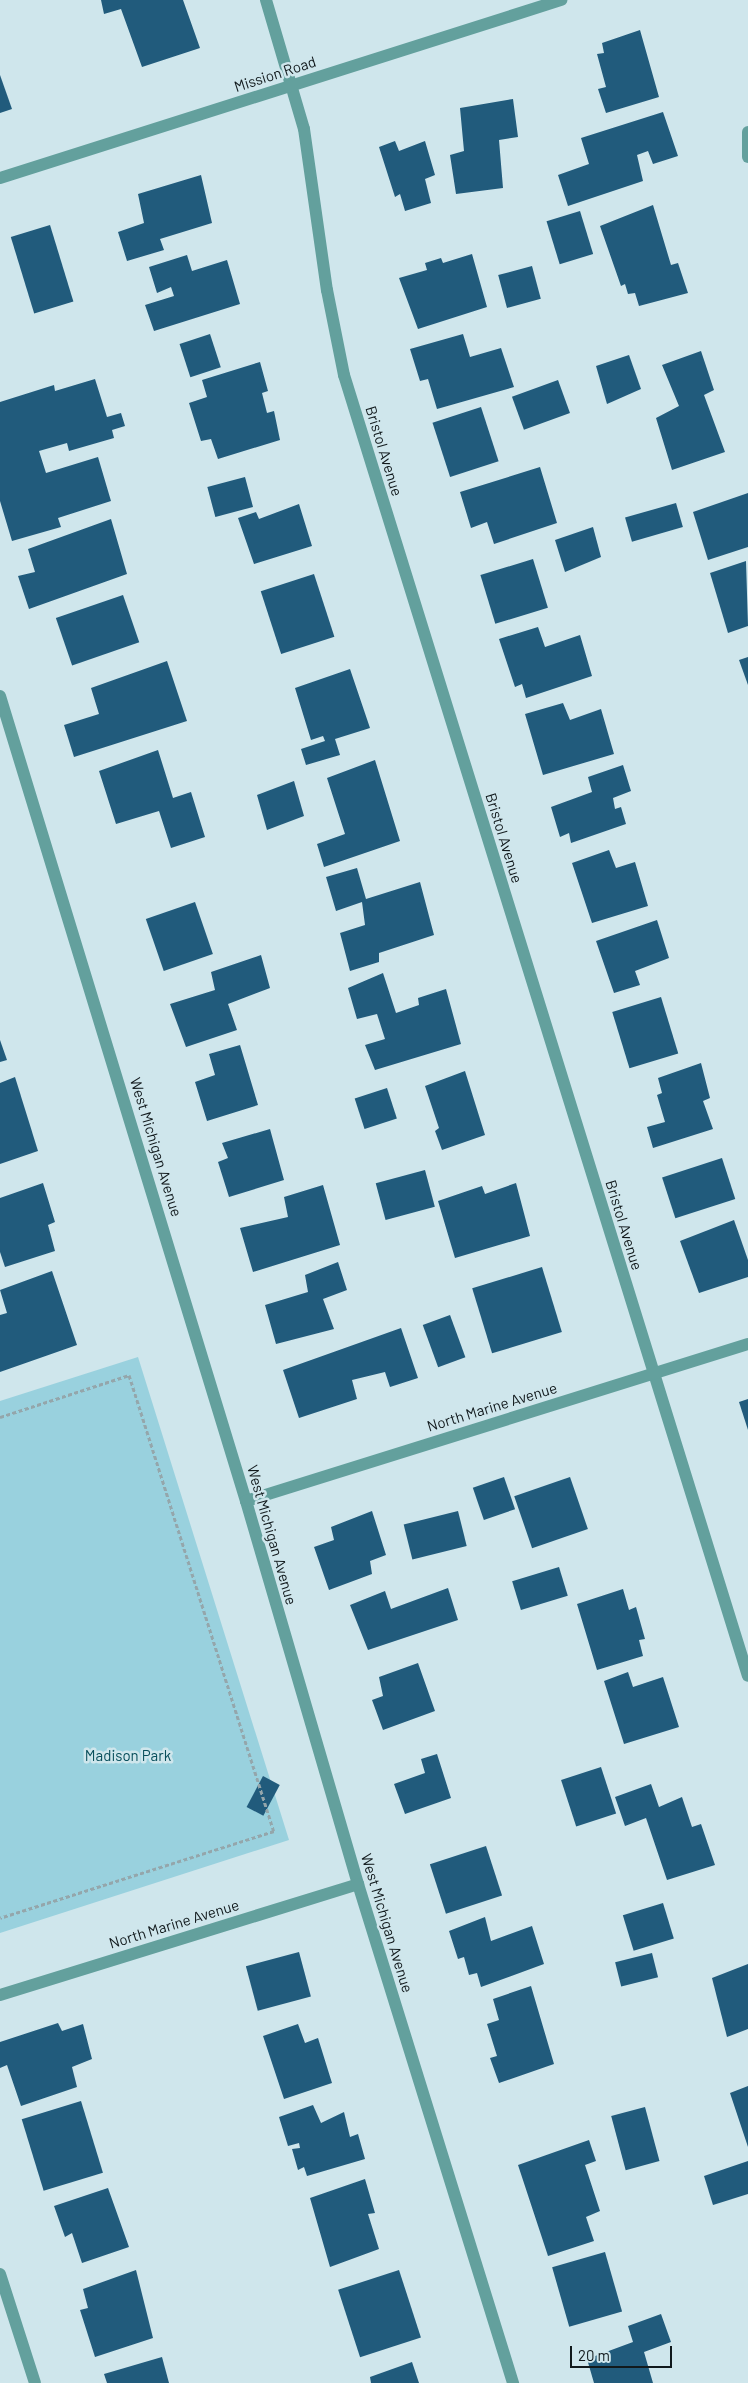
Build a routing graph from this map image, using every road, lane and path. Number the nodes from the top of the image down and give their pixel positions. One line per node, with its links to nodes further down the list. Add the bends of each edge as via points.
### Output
1 (266, 0): 3 (street, Bristol Avenue)
2 (561, 0): 3 (street, Mission Road)
3 (291, 86): 6 (street, Mission Road); 9 (street, Bristol Avenue, via 308,148 327,290 344,375)
4 (748, 132): 5 (street)
5 (748, 157)
6 (0, 178)
7 (0, 696): 11 (street, West Michigan Avenue)
8 (748, 1344): 9 (street, North Marine Avenue)
9 (653, 1374): 11 (street, North Marine Avenue); 12 (street, Bristol Avenue)
10 (0, 1417): 14 (path, via 129,1375 274,1832)
11 (246, 1501): 13 (street, West Michigan Avenue)
12 (748, 1676)
13 (358, 1884): 15 (street, North Marine Avenue); 18 (street, West Michigan Avenue)
14 (0, 1918)
15 (0, 1995)
16 (0, 2274): 17 (street)
17 (34, 2383)
18 (513, 2383)

